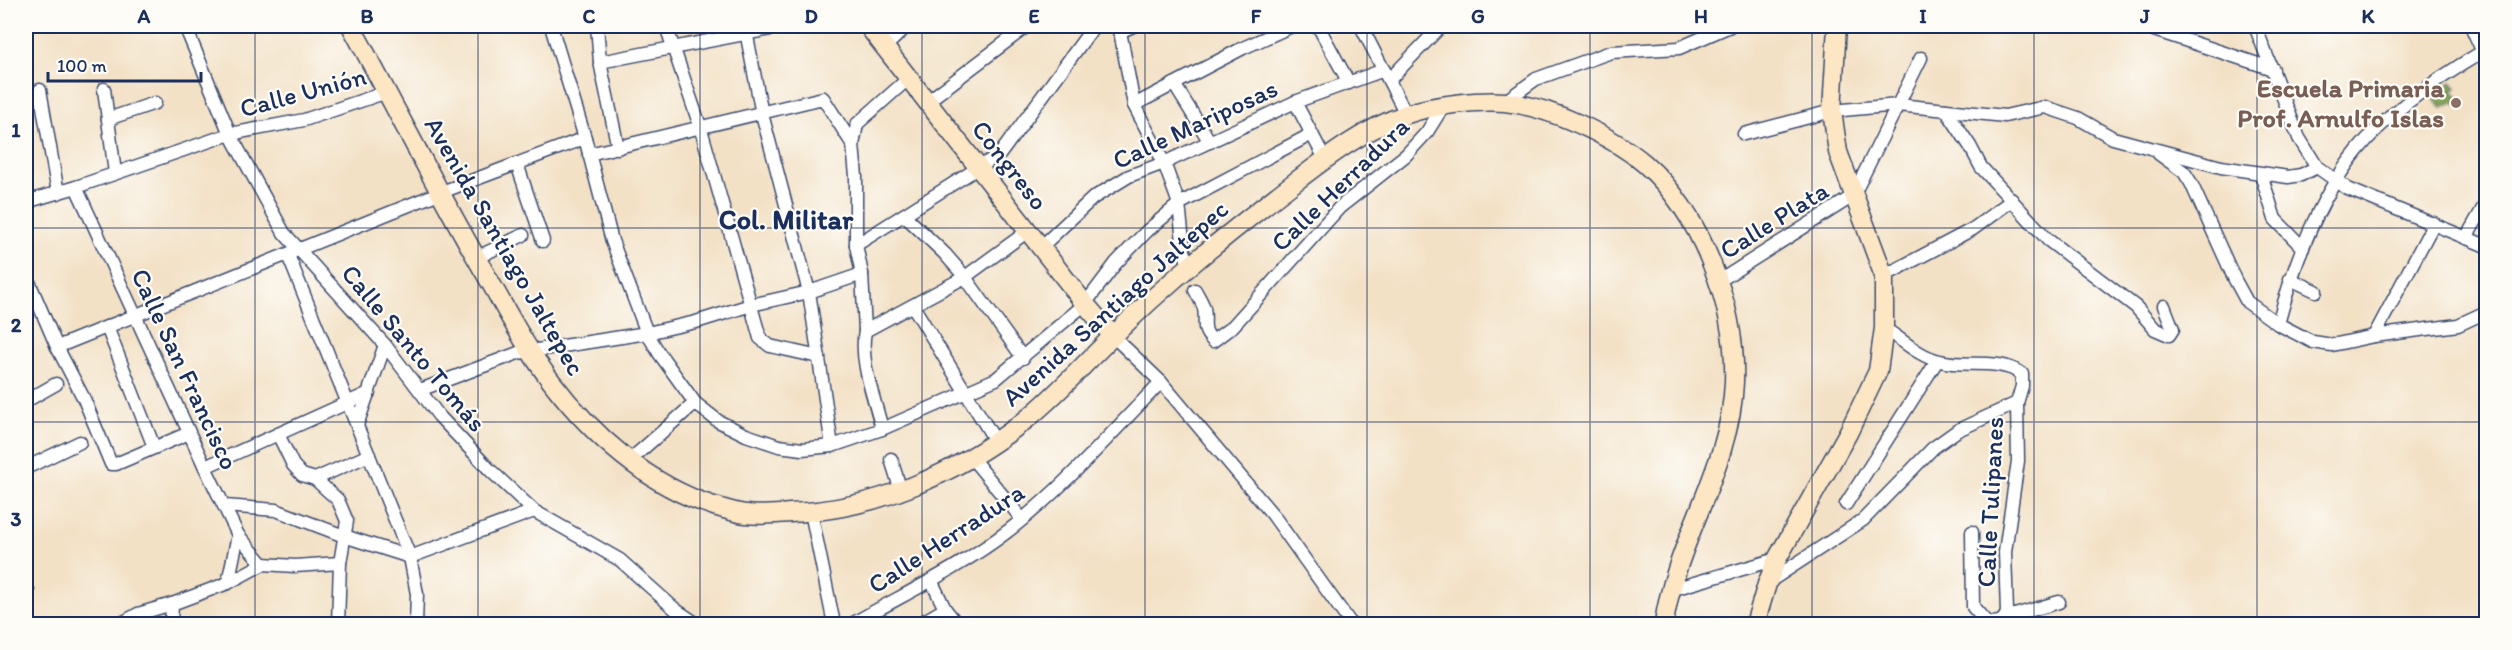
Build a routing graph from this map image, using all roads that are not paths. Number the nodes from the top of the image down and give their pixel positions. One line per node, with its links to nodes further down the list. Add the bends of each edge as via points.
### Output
1 (185, 26): 49 (street, Calle Santo Tomás)
2 (351, 26): 35 (street, Avenida Santiago Jaltepec)
3 (551, 26): 52 (street)
4 (597, 26): 27 (street)
5 (666, 26): 23 (street)
6 (786, 26): 21 (street)
7 (868, 26): 24 (street, Congreso)
8 (907, 26): 24 (street)
9 (1094, 26): 62 (street, via 1000,154)
10 (1133, 26): 22 (street)
11 (1292, 26): 32 (street)
12 (1318, 26): 31 (street)
13 (1361, 26): 29 (street)
14 (1441, 26): 29 (street)
15 (1730, 26): 38 (street, via 1679,48 1611,52 1536,79)
16 (1837, 26): 44 (street)
17 (2142, 26): 28 (street)
18 (2255, 26): 28 (street)
19 (2471, 26): 25 (street)
20 (1023, 27): 36 (street)
21 (746, 29): 23 (street); 45 (street)
22 (1119, 29): 40 (street)
23 (675, 48): 27 (street); 48 (street)
24 (884, 48): 30 (street, Congreso)
25 (2484, 55): 65 (street, via 2420,93 2386,122 2357,151)
26 (1921, 57): 42 (street)
27 (600, 62): 55 (street)
28 (2273, 69): 61 (street, via 2299,138)
29 (1386, 75): 31 (street, Calle Mariposas); 46 (street)
30 (909, 78): 36 (street, Congreso); 54 (street, via 857,124)
31 (1349, 83): 37 (street, Calle Mariposas)
32 (1174, 84): 40 (street); 53 (street)
33 (104, 89): 47 (street)
34 (40, 90): 67 (street)
35 (387, 92): 49 (street, Calle Unión, via 304,120); 68 (street, Avenida Santiago Jaltepec)
36 (928, 101): 62 (street, Congreso)
37 (1295, 102): 50 (street); 53 (street, Calle Mariposas)
38 (1504, 102): 41 (street, Avenida Santiago Jaltepec); 93 (street, Avenida Santiago Jaltepec, via 1549,113 1586,128 1639,159 1662,180 1686,212)
39 (155, 103): 47 (street)
40 (1134, 105): 59 (street)
41 (1444, 105): 46 (street, Avenida Santiago Jaltepec); 94 (street, Calle Herradura, via 1406,155 1340,207 1233,326 1213,341 1203,324 1205,311)
42 (1898, 105): 43 (street); 44 (street); 69 (street)
43 (1946, 110): 56 (street, via 2005,116 2044,107 2078,118 2113,138); 70 (street, via 1982,167)
44 (1832, 111): 51 (street); 69 (street, via 1838,152)
45 (762, 114): 48 (street); 54 (street, via 823,98); 96 (street)
46 (1406, 114): 58 (street, Avenida Santiago Jaltepec)
47 (108, 119): 63 (street)
48 (701, 129): 55 (street); 98 (street)
49 (230, 134): 63 (street, Calle Unión); 84 (street, Calle Santo Tomás, via 284,232)
50 (1311, 134): 58 (street); 73 (street)
51 (1744, 134)
52 (585, 138): 57 (street); 60 (street)
53 (1210, 142): 59 (street, Calle Mariposas)
54 (853, 145): 80 (street)
55 (618, 148): 57 (street)
56 (2151, 148): 64 (street); 103 (street, via 2184,172 2247,302)
57 (589, 154): 107 (street, via 612,241)
58 (1325, 159): 87 (street, Avenida Santiago Jaltepec)
59 (1164, 163): 73 (street); 82 (street, Calle Mariposas, via 1130,176 1093,198)
60 (517, 164): 68 (street); 79 (street)
61 (2317, 166): 64 (street, via 2288,177); 65 (street)
62 (980, 169): 74 (street); 76 (street, Congreso)
63 (115, 173): 66 (street, Calle Unión)
64 (2261, 174): 83 (street, via 2275,219)
65 (2336, 182): 75 (street); 83 (street)
66 (76, 187): 67 (street, Calle Unión); 102 (street, Calle San Francisco)
67 (58, 193): 71 (street, Calle Unión)
68 (439, 193): 84 (street); 86 (street, Avenida Santiago Jaltepec)
69 (1853, 196): 90 (street); 93 (street, Calle Plata)
70 (2012, 200): 90 (street, via 1973,229); 100 (street, via 2048,240 2136,307 2155,329 2169,335 2174,329)
71 (26, 202)
72 (2487, 203): 78 (street)
73 (1179, 204): 87 (street); 97 (street, via 1116,263)
74 (904, 215): 80 (street); 91 (street)
75 (2434, 223): 78 (street); 109 (street)
76 (1028, 231): 82 (street, Congreso); 91 (street)
77 (523, 235): 86 (street)
78 (2466, 238): 81 (street)
79 (543, 241)
80 (856, 245): 88 (street)
81 (2487, 246)
82 (1041, 247): 97 (street, Congreso)
83 (2303, 248): 92 (street)
84 (301, 250): 85 (street); 110 (street, Calle Santo Tomás)
85 (288, 255): 102 (street); 122 (street)
86 (476, 258): 112 (street, Avenida Santiago Jaltepec)
87 (1188, 265): 108 (street, Avenida Santiago Jaltepec)
88 (862, 274): 96 (street); 106 (street)
89 (26, 276): 111 (street)
90 (1884, 276): 105 (street)
91 (965, 277): 99 (street); 114 (street)
92 (2290, 279): 95 (street); 103 (street)
93 (1719, 281): 156 (street, Avenida Santiago Jaltepec, via 1731,343 1731,405 1722,449)
94 (1195, 290)
95 (2316, 291)
96 (809, 292): 98 (street); 113 (street)
97 (1085, 304): 108 (street, Congreso); 114 (street)
98 (751, 305): 107 (street); 113 (street, via 764,344)
99 (912, 306): 106 (street); 120 (street)
100 (2164, 306)
101 (2487, 312): 109 (street, via 2458,325)
102 (135, 316): 104 (street); 127 (street, Calle San Francisco)
103 (2278, 324): 109 (street, via 2313,342 2332,345)
104 (107, 327): 111 (street); 132 (street)
105 (1884, 328): 115 (street); 150 (street, via 1878,371)
106 (865, 332): 126 (street, via 867,370)
107 (647, 333): 112 (street); 123 (street)
108 (1113, 336): 116 (street); 130 (street, Avenida Santiago Jaltepec, via 1048,401)
109 (2374, 336)
110 (385, 345): 118 (street, Calle Santo Tomás); 119 (street)
111 (57, 347): 132 (street, via 71,370 111,464)
112 (530, 351): 118 (street); 136 (street, Avenida Santiago Jaltepec, via 572,406)
113 (819, 357): 131 (street)
114 (1023, 358): 120 (street, via 996,379)
115 (1937, 361): 124 (street, Calle Tulipanes, via 2016,370 2022,374); 141 (street)
116 (1161, 382): 145 (street, Calle Herradura, via 1052,495); 170 (street, via 1273,515)
117 (56, 384): 121 (street)
118 (420, 390): 143 (street, Calle Santo Tomás, via 446,424)
119 (369, 393): 122 (street); 125 (street)
120 (966, 393): 126 (street); 130 (street)
121 (26, 401)
122 (347, 402): 125 (street); 128 (street)
123 (695, 403): 131 (street, via 718,421 779,446); 136 (street)
124 (2017, 403): 155 (street, via 1941,442 1863,520); 160 (street, Calle Tulipanes, via 2018,461 2005,552)
125 (357, 425): 133 (street)
126 (882, 429): 131 (street)
127 (189, 433): 132 (street); 137 (street, Calle San Francisco)
128 (278, 434): 137 (street); 139 (street, via 293,465 302,475)
129 (80, 442): 138 (street)
130 (996, 442): 134 (street, Avenida Santiago Jaltepec)
131 (832, 446)
132 (154, 447)
133 (369, 456): 139 (street); 149 (street)
134 (971, 457): 140 (street, Avenida Santiago Jaltepec, via 930,480); 145 (street)
135 (891, 459): 140 (street)
136 (630, 460): 144 (street, Avenida Santiago Jaltepec, via 674,491 710,505 749,515)
137 (205, 467): 142 (street, Calle San Francisco)
138 (26, 468)
139 (315, 479): 148 (street, via 338,500 347,521)
140 (901, 490): 144 (street, Avenida Santiago Jaltepec)
141 (1846, 504)
142 (225, 506): 147 (street, Calle San Francisco); 148 (street, via 276,510)
143 (534, 511): 149 (street); 165 (street, Calle Santo Tomás, via 620,560 676,610)
144 (811, 512): 166 (street)
145 (1022, 519): 153 (street, Calle Herradura)
146 (1972, 532): 173 (street, via 1973,607)
147 (238, 535): 152 (street, Calle San Francisco); 154 (street)
148 (344, 536): 149 (street); 151 (street)
149 (410, 557): 164 (street, via 417,594)
150 (1777, 559): 155 (street); 156 (street)
151 (340, 563): 152 (street); 163 (street)
152 (263, 564): 154 (street)
153 (931, 580): 159 (street); 167 (street, Calle Herradura)
154 (228, 583): 158 (street)
155 (1767, 584): 172 (street)
156 (1670, 590): 171 (street, Avenida Santiago Jaltepec)
157 (2059, 602): 160 (street)
158 (172, 604): 161 (street); 162 (street)
159 (945, 609): 168 (street); 169 (street)
160 (2005, 618): 173 (street, Calle Tulipanes)
161 (120, 624)
162 (171, 624)
163 (338, 624)
164 (416, 624)
165 (698, 624)
166 (834, 624)
167 (852, 624)
168 (919, 624)
169 (957, 624)
170 (1351, 624)
171 (1664, 624)
172 (1755, 624)
173 (1987, 624)

